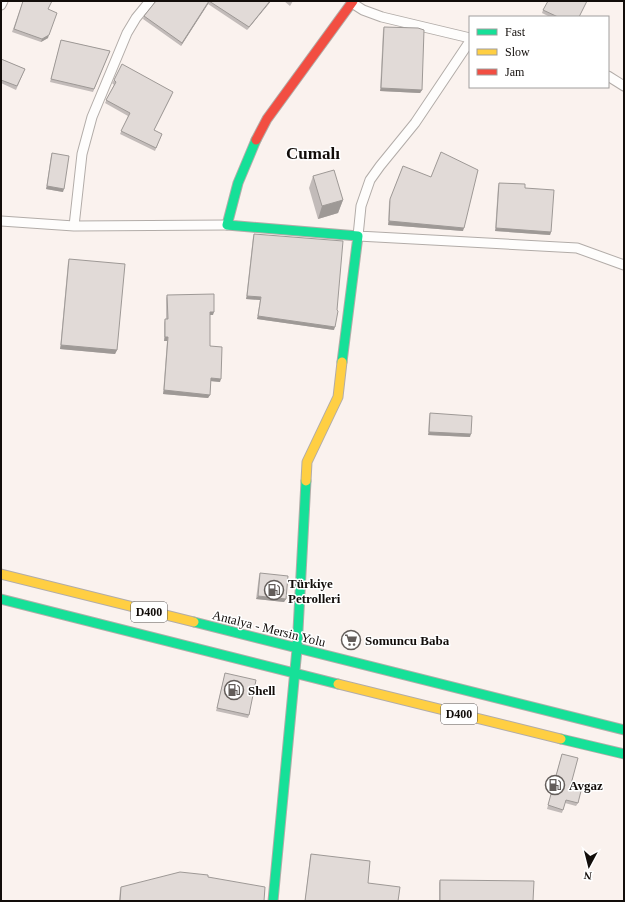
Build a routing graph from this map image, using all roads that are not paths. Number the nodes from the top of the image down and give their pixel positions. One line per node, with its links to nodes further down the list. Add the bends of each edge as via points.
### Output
1 (3, 1): 4 (street)
2 (352, 2): 5 (street, via 363,10 382,17 433,28); 10 (main road, via 267,119 238,180)
3 (144, 3): 11 (street, via 127,34 92,117 82,154)
4 (1, 5)
5 (469, 40)
6 (469, 42): 12 (street, via 415,123 370,180 361,206)
7 (609, 77): 8 (street)
8 (624, 86)
9 (1, 221): 11 (street)
10 (228, 225): 11 (street); 12 (main road)
11 (74, 226)
12 (358, 236): 13 (street, via 577,248); 16 (main road, via 338,397 308,462)
13 (624, 264)
14 (1, 574): 16 (main road, Antalya - Mersin Yolu / D400)
15 (1, 599): 17 (main road, D400)
16 (297, 649): 17 (main road); 18 (main road, Antalya - Mersin Yolu)
17 (295, 673): 19 (main road, D400); 20 (main road)
18 (624, 730)
19 (624, 754)
20 (273, 901)

